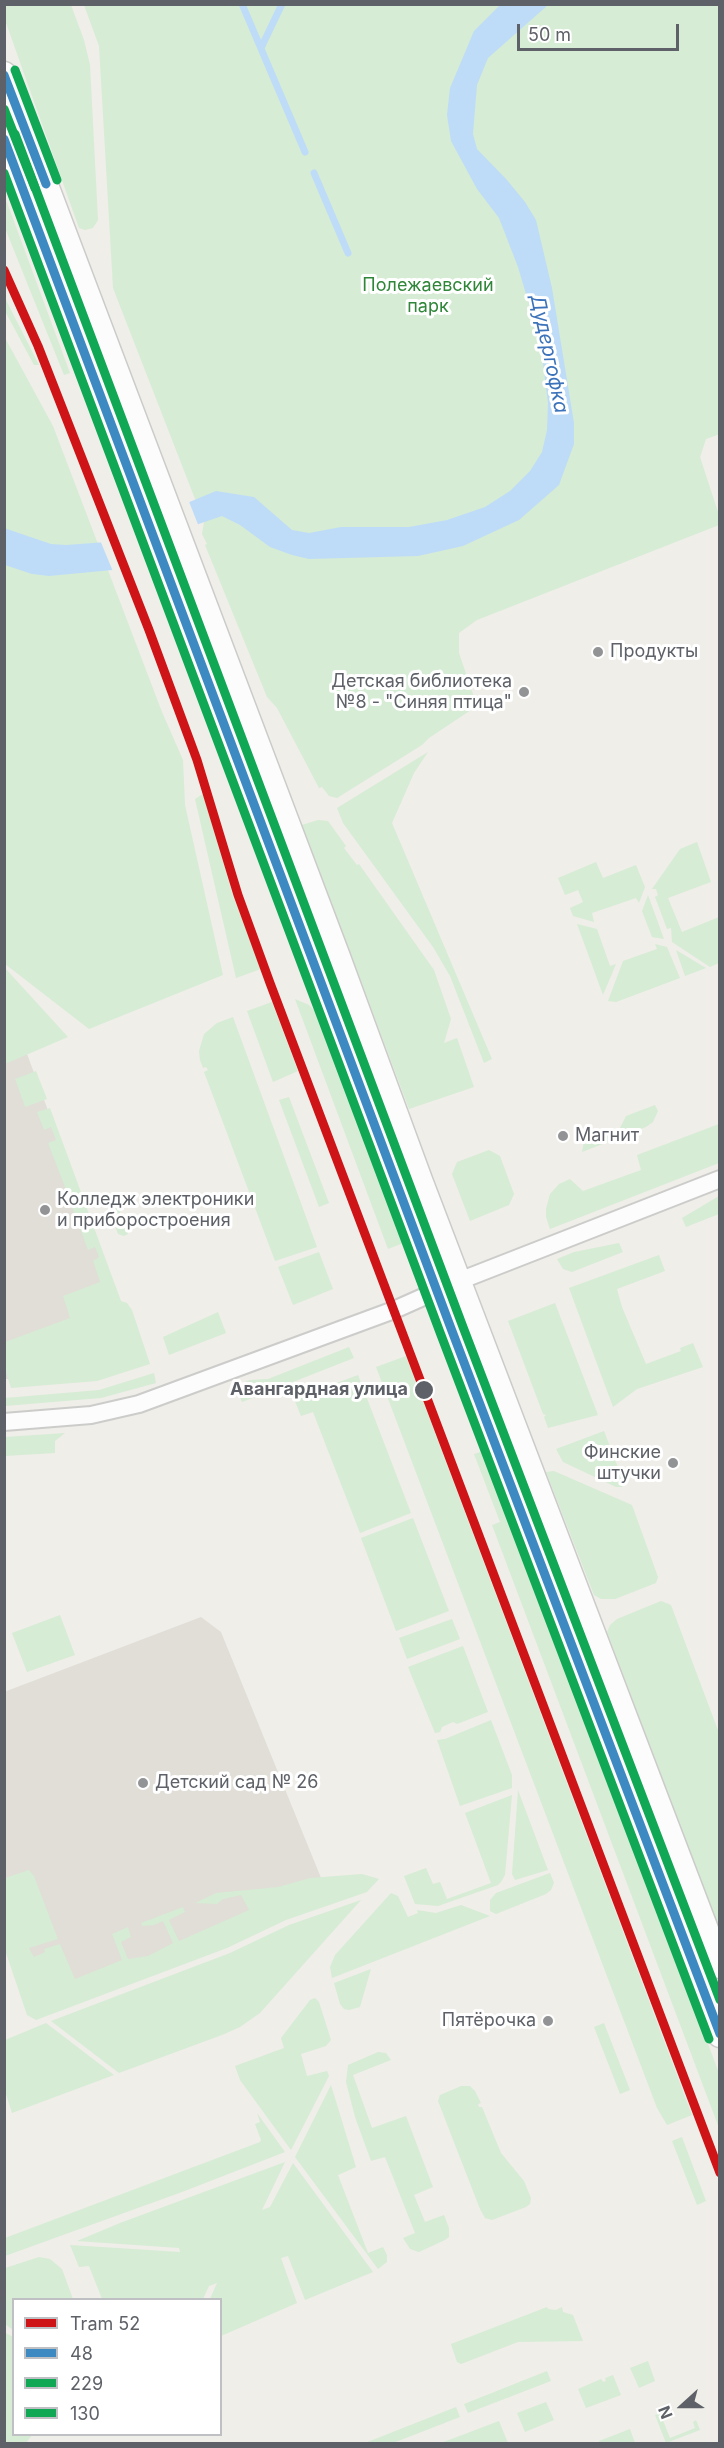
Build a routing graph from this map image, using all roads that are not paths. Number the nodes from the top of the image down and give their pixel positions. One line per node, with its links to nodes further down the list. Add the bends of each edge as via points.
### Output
1 (4, 74): 3 (main road)
2 (4, 138): 3 (main road)
3 (145, 479): 5 (main road)
4 (720, 1179): 5 (street)
5 (448, 1286): 6 (street, via 394,1310 139,1404 91,1415); 7 (main road); 8 (main road)
6 (4, 1422)
7 (720, 1966)
8 (720, 2035)

